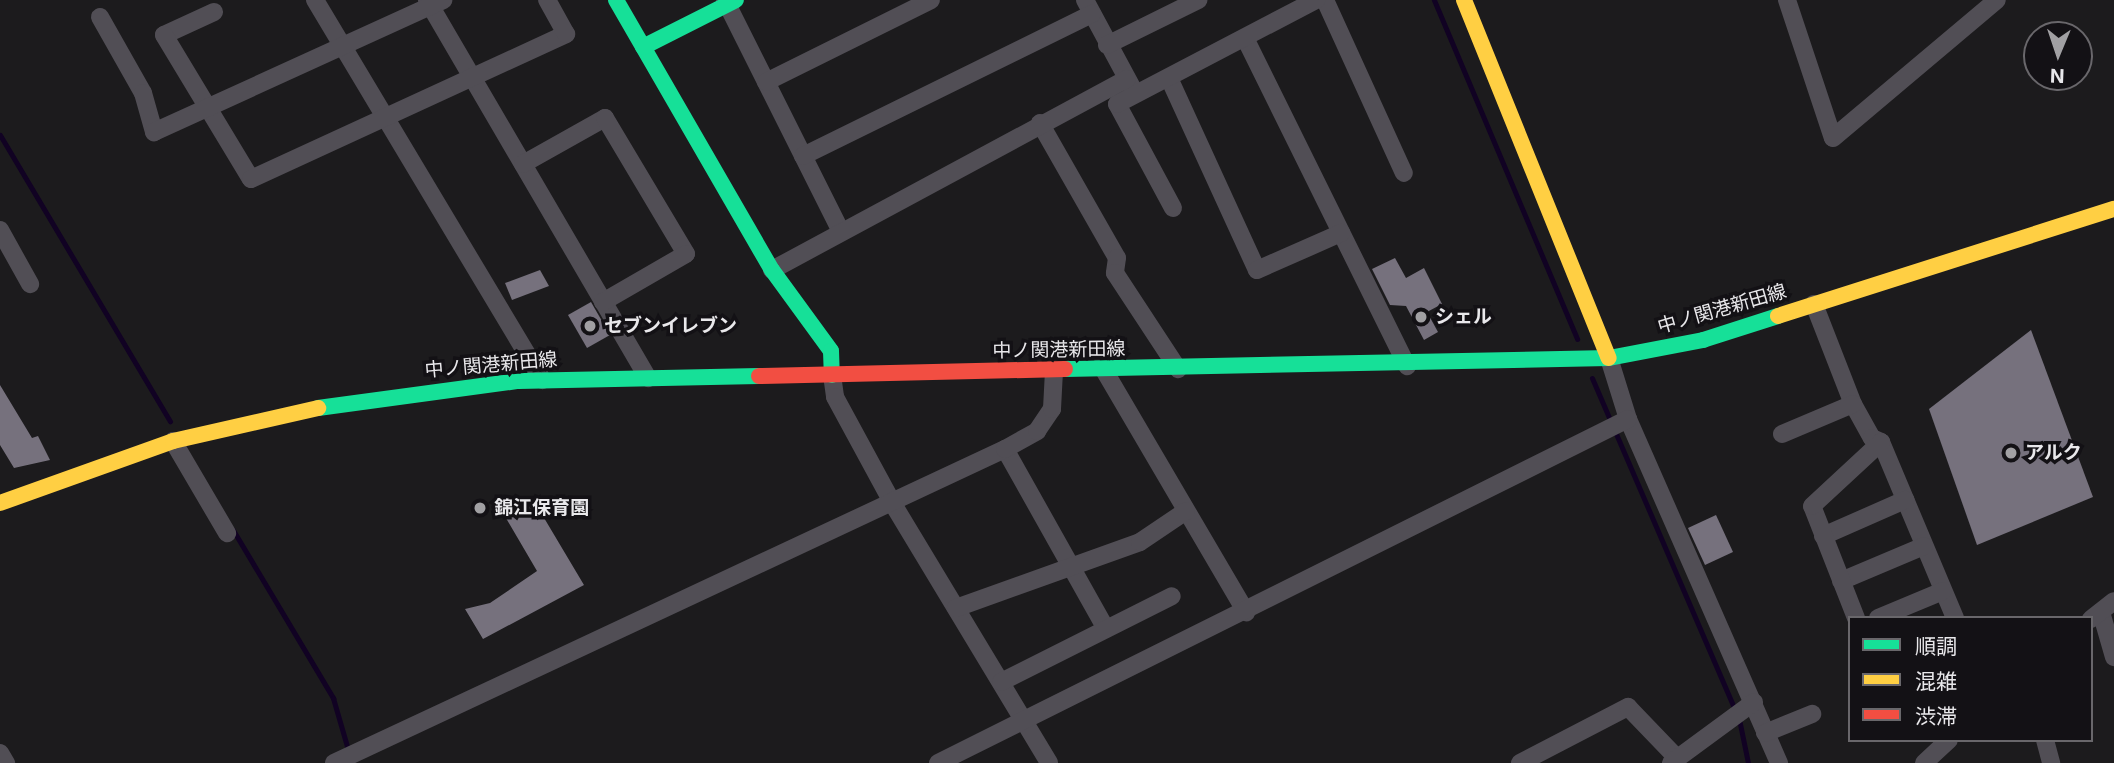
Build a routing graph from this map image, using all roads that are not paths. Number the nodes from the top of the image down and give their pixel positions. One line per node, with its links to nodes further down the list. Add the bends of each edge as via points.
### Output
1 (315, 0): 17 (street)
2 (547, 0): 21 (street, via 566,34)
3 (616, 0): 19 (main road)
4 (931, 0): 23 (street)
5 (1198, 0): 18 (street)
6 (1316, 0): 16 (street)
7 (1325, 0): 30 (street)
8 (1464, 0): 40 (main road)
9 (1787, 0): 10 (street, via 1833,138)
10 (1997, 0)
11 (730, 1): 19 (main road); 23 (street)
12 (433, 2): 17 (street); 21 (street)
13 (1088, 7): 18 (street); 28 (street)
14 (214, 12): 25 (street, via 164,34)
15 (100, 17): 25 (street, via 143,93 154,132)
16 (1245, 38): 20 (street); 35 (street)
17 (341, 45): 25 (street); 26 (street)
18 (1107, 45): 22 (street)
19 (643, 47): 36 (main road)
20 (1169, 78): 24 (street); 35 (street, via 1257,271)
21 (473, 79): 26 (street); 29 (street)
22 (1127, 79): 24 (street); 27 (street)
23 (766, 82): 28 (street)
24 (1136, 95): 31 (street, via 1117,104)
25 (209, 105): 26 (street, via 251,179)
26 (385, 119): 47 (street)
27 (1040, 123): 34 (street); 42 (street, via 1116,258 1115,273)
28 (803, 156): 34 (street)
29 (523, 164): 38 (street); 38 (street, via 605,118 686,254)
30 (1404, 173)
31 (1173, 208)
32 (2114, 209): 39 (main road, 中ノ関港新田線)
33 (0, 230): 37 (street)
34 (840, 230): 36 (street)
35 (1341, 233): 41 (street)
36 (772, 270): 45 (main road, via 831,351)
37 (30, 284)
38 (603, 302): 46 (street)
39 (1814, 304): 40 (main road, 中ノ関港新田線, via 1703,340); 48 (street)
40 (1609, 358): 41 (main road, 中ノ関港新田線); 49 (street)
41 (1407, 366): 42 (main road, 中ノ関港新田線)
42 (1178, 369): 43 (main road, 中ノ関港新田線)
43 (1104, 370): 44 (main road, 中ノ関港新田線); 57 (street)
44 (1054, 372): 45 (main road, 中ノ関港新田線); 53 (street, via 1052,409 1037,431)
45 (832, 375): 46 (main road, 中ノ関港新田線); 56 (street, via 835,397)
46 (648, 378): 47 (main road, 中ノ関港新田線)
47 (542, 380): 51 (main road, 中ノ関港新田線, via 368,397)
48 (1853, 404): 50 (street); 52 (street, via 1872,438)
49 (1628, 419): 67 (street); 74 (street)
50 (1782, 434)
51 (173, 441): 55 (main road, 中ノ関港新田線); 58 (street)
52 (1881, 442): 54 (street); 59 (street, via 1812,506)
53 (1005, 449): 56 (street); 61 (street)
54 (1905, 500): 59 (street); 60 (street)
55 (0, 503)
56 (893, 504): 65 (street); 81 (street)
57 (1186, 511): 61 (street, via 1140,542); 67 (street)
58 (227, 533)
59 (1823, 536): 62 (street)
60 (1924, 546): 62 (street); 63 (street)
61 (1071, 563): 65 (street); 71 (street)
62 (1841, 581): 68 (street)
63 (1943, 591): 69 (street); 70 (street)
64 (1172, 596): 71 (street)
65 (957, 608): 73 (street)
66 (2102, 611): 72 (street)
67 (1246, 612): 76 (street)
68 (1855, 616)
69 (1883, 616)
70 (1954, 616)
71 (1106, 629): 73 (street)
72 (2114, 657)
73 (1001, 682): 76 (street)
74 (1754, 702): 77 (street); 82 (street)
75 (1812, 714): 77 (street)
76 (1026, 722): 85 (street); 86 (street)
77 (1765, 733): 88 (street)
78 (1947, 742): 89 (street)
79 (2046, 742): 90 (street)
80 (0, 753): 83 (street)
81 (360, 757): 84 (street)
82 (1674, 761): 87 (street, via 1628,707)
83 (6, 763)
84 (334, 763)
85 (938, 763)
86 (1049, 763)
87 (1520, 763)
88 (1779, 763)
89 (1924, 763)
90 (2051, 763)

